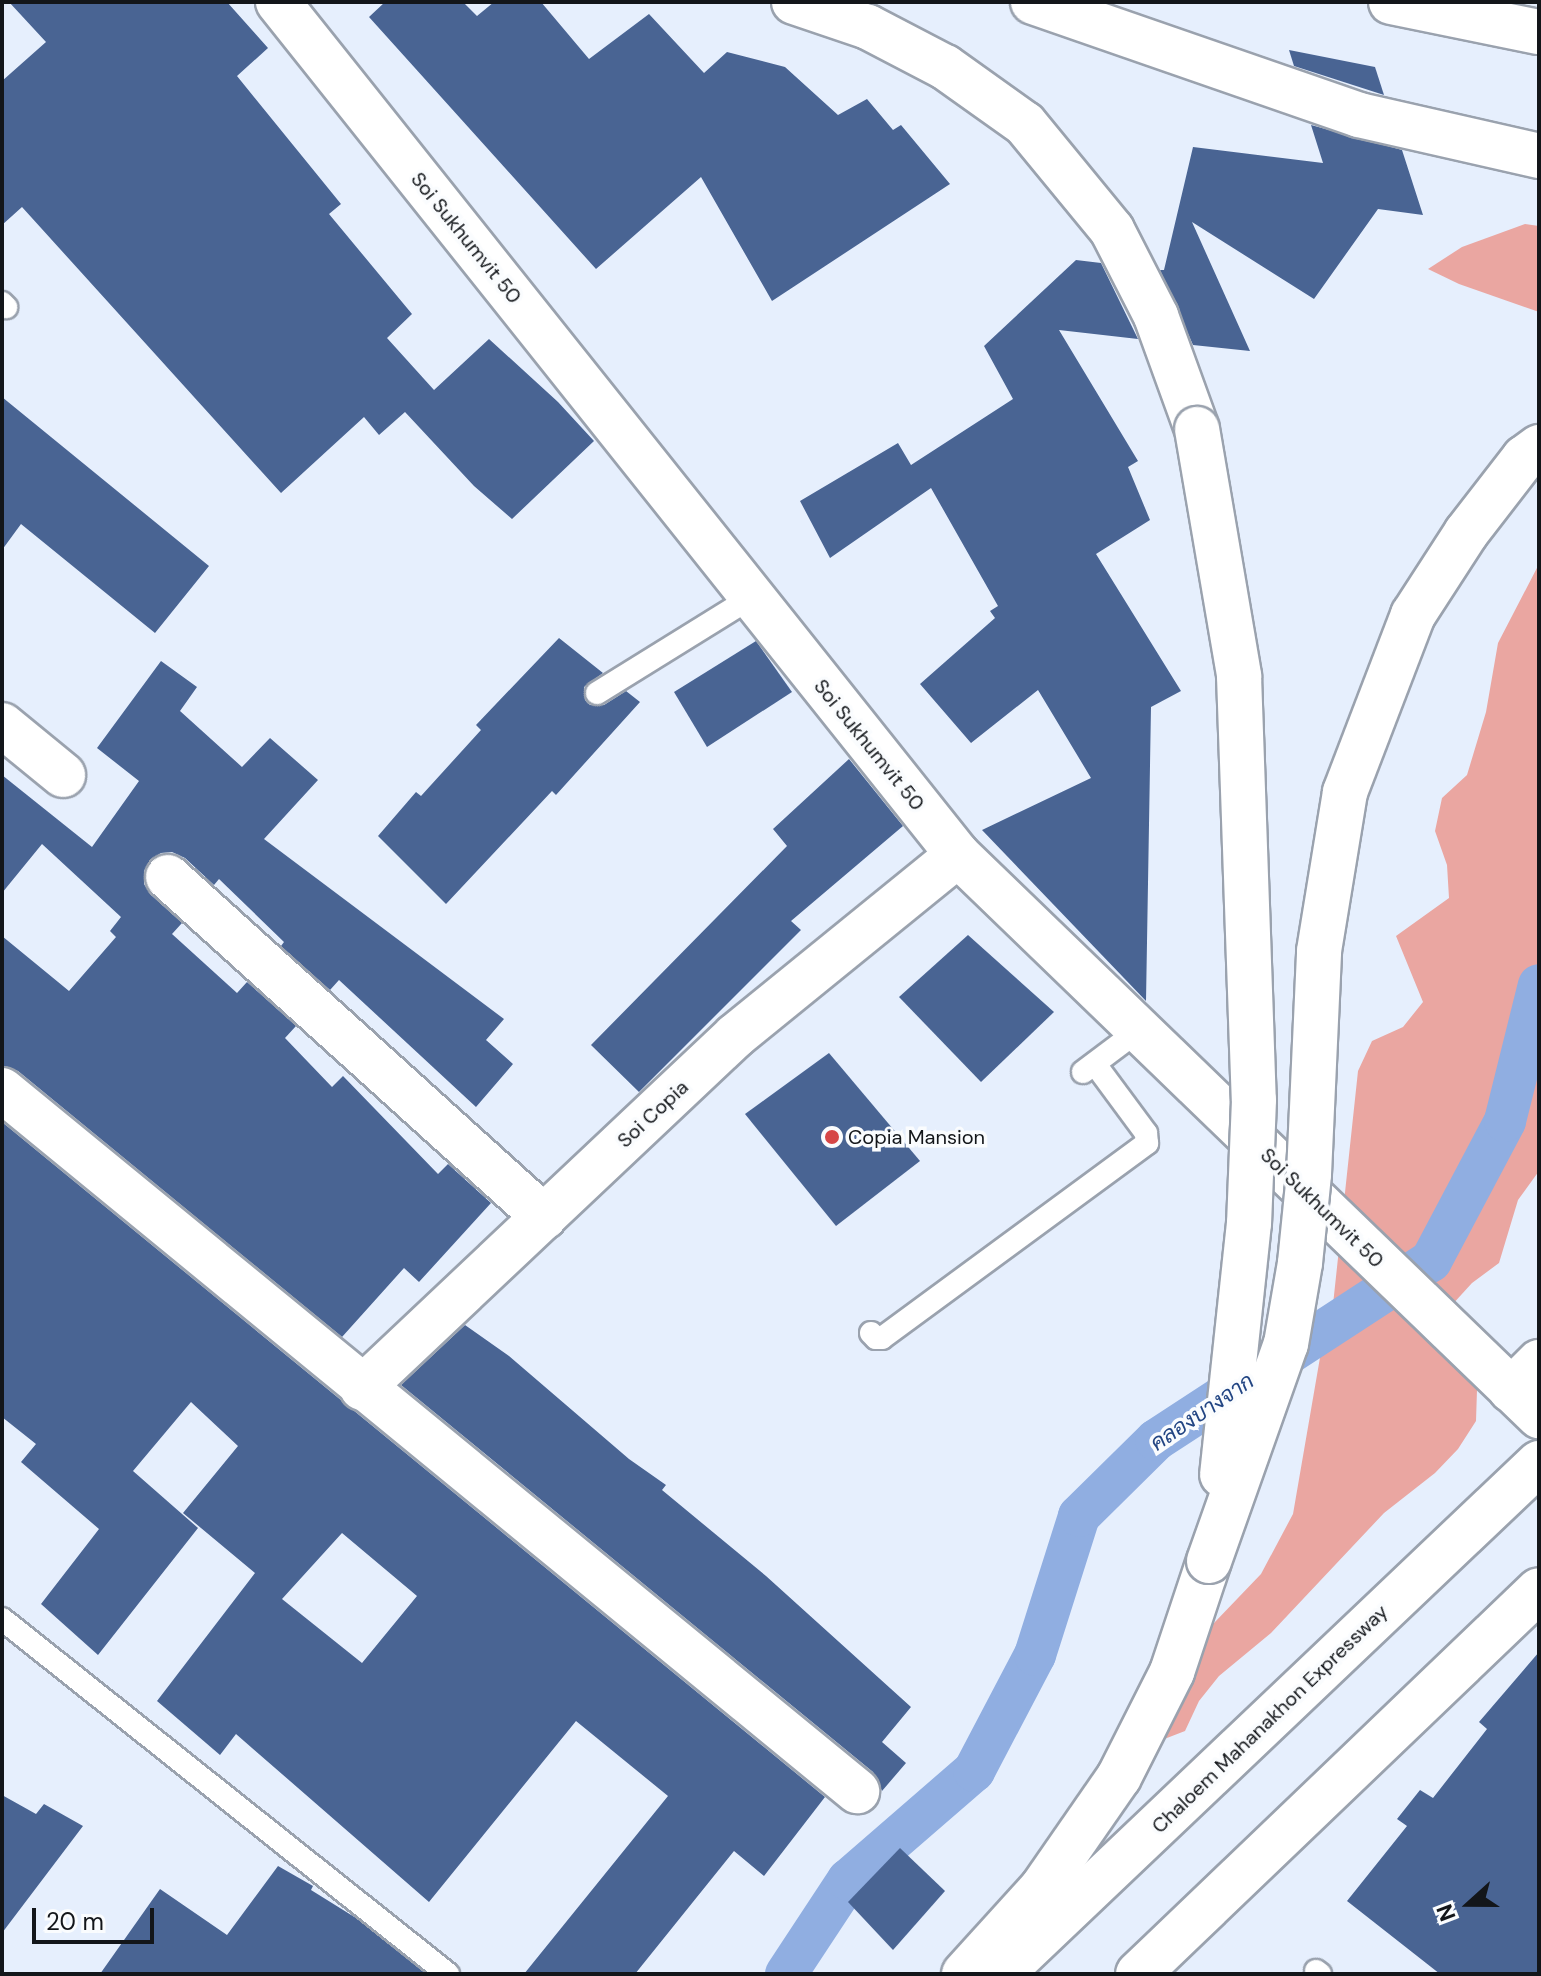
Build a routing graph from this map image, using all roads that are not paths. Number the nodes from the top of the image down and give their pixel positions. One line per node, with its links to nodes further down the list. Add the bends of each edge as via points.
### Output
1 (278, 2): 8 (main road, Soi Sukhumvit 50)
2 (794, 2): 21 (main road, bridge, via 868,27 932,60 1025,124 1112,230 1156,316 1197,429 1239,676 1254,1100 1248,1239)
3 (1033, 2): 6 (main road, via 1359,115)
4 (1391, 2): 5 (main road)
5 (1539, 32)
6 (1539, 156)
7 (1539, 447): 21 (main road, bridge, via 1524,458 1466,533 1413,615 1345,792 1319,951 1309,1174 1286,1344)
8 (752, 597): 9 (lane); 12 (main road, Soi Sukhumvit 50)
9 (597, 693)
10 (2, 725): 11 (main road)
11 (63, 775)
12 (958, 855): 14 (main road, Soi Sukhumvit 50); 16 (main road, Soi Copia, via 735,1036)
13 (168, 877): 16 (main road)
14 (1139, 1030): 17 (lane, via 1089,1068 1146,1133 1147,1143 882,1338); 19 (main road, Soi Sukhumvit 50, bridge, via 1437,1320)
15 (2, 1090): 18 (main road)
16 (544, 1217): 18 (main road, Soi Copia)
17 (871, 1333)
18 (362, 1388): 24 (main road)
19 (1530, 1389)
20 (1539, 1463): 27 (main road, Chaloem Mahanakhon Expressway)
21 (1209, 1561): 26 (main road, via 1172,1672 1119,1777 1042,1888)
22 (1539, 1590): 28 (main road)
23 (2, 1619): 25 (lane)
24 (857, 1791)
25 (448, 1974)
26 (964, 1974)
27 (1001, 1974)
28 (1138, 1974)

